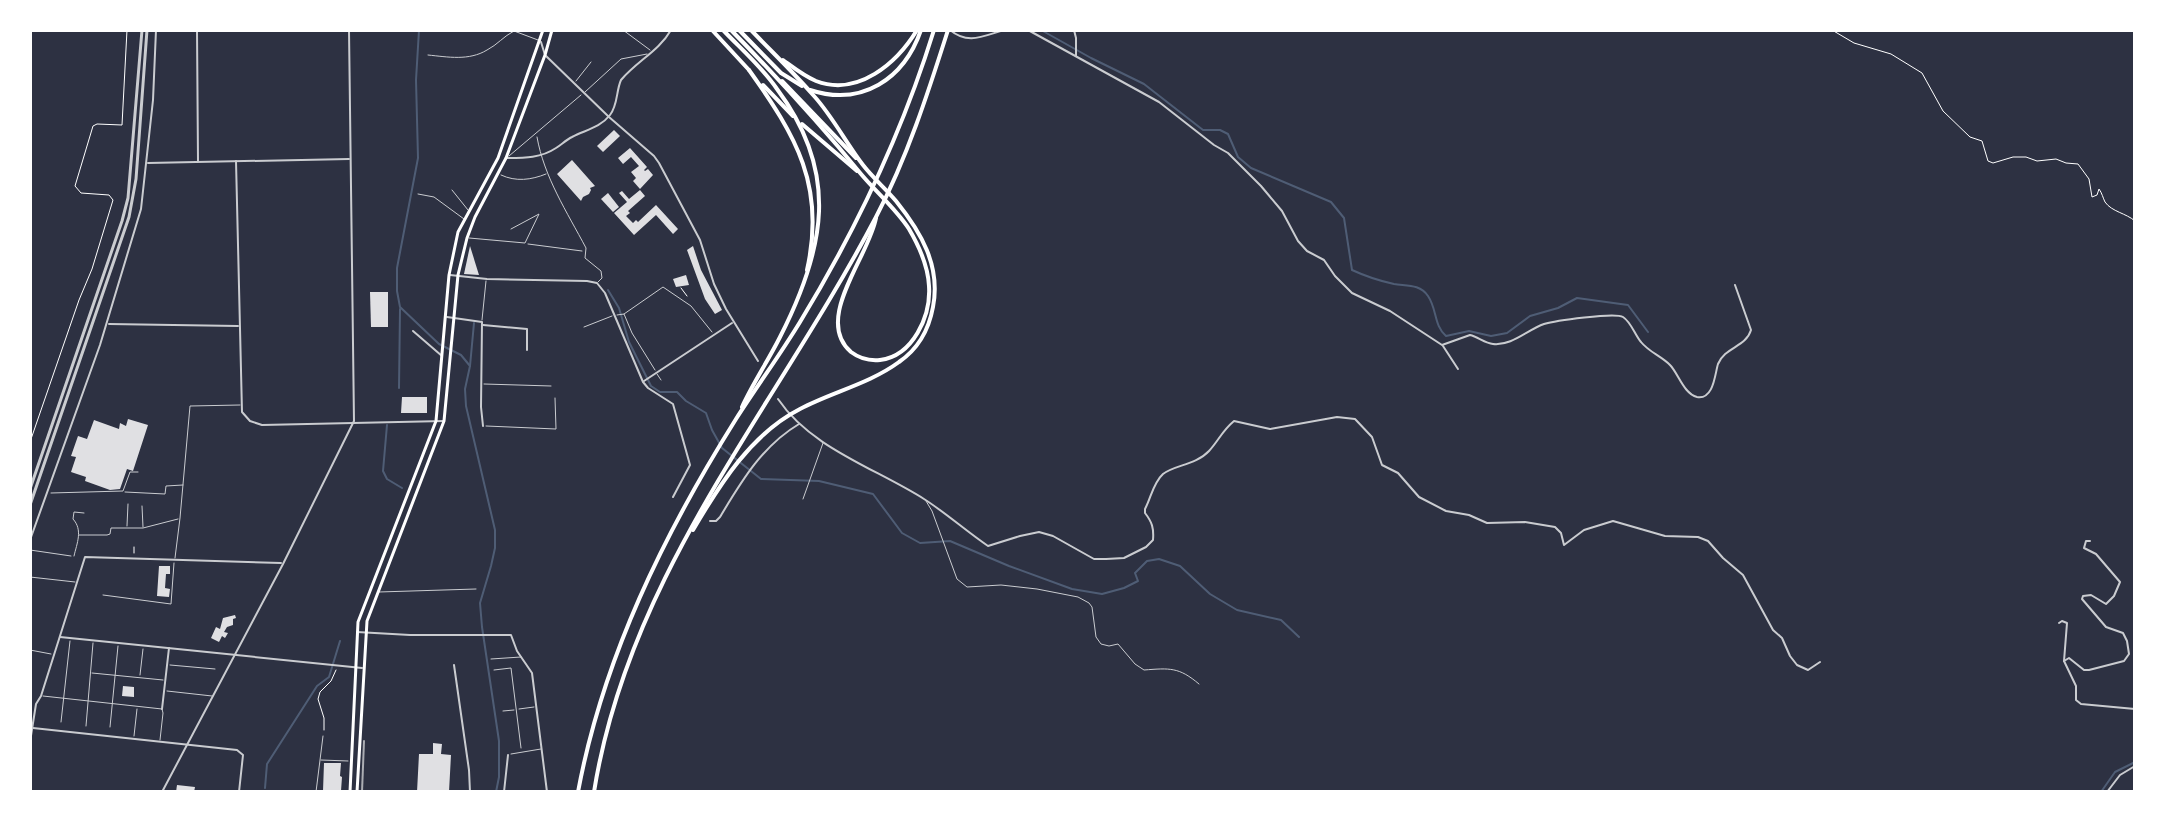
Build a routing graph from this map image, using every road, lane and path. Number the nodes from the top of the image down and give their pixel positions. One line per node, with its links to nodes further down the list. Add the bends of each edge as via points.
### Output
1 (127, 30): 93 (path, via 122,125 93,126 75,186 81,193 109,195 113,200)
2 (144, 30): 97 (street, via 128,198); 104 (street, via 129,217)
3 (156, 30): 40 (street)
4 (197, 30): 39 (street)
5 (349, 30): 37 (street)
6 (543, 30): 23 (main road)
7 (552, 30): 27 (main road)
8 (623, 30): 24 (lane)
9 (671, 30): 24 (street)
10 (712, 30): 30 (highway)
11 (723, 30): 61 (highway, via 776,86 809,145 819,195 816,247)
12 (734, 30): 14 (highway, via 781,73 813,91 841,95 871,89 899,70); 41 (highway); 44 (highway)
13 (751, 30): 25 (highway)
14 (919, 30): 25 (highway, via 879,72 846,84 818,82)
15 (1004, 30): 22 (street, via 967,39)
16 (1028, 30): 28 (street)
17 (1074, 30): 28 (street)
18 (1786, 30): 19 (path)
19 (1796, 30)
20 (1832, 30): 50 (path, via 1922,73 1943,111 1970,137 1982,141 1988,161 2026,157 2078,164 2089,179 2092,197 2099,189 2105,202)
21 (934, 31): 87 (highway, via 864,207 801,321)
22 (948, 32): 48 (highway)
23 (540, 41): 26 (lane, via 514,31 474,56); 27 (street); 47 (main road, via 498,158)
24 (653, 52): 32 (lane, via 621,59); 33 (street, via 621,80)
25 (772, 52): 41 (highway, via 814,96)
26 (428, 55)
27 (545, 55): 31 (street); 36 (main road)
28 (1076, 55): 74 (street, via 1159,102 1228,153 1282,211 1298,241 1324,260 1352,293)
29 (591, 62): 31 (lane)
30 (749, 70): 44 (highway, via 780,104); 61 (highway, via 776,107 806,171 813,231)
31 (574, 83): 32 (street)
32 (584, 93): 33 (street); 34 (lane)
33 (609, 117): 35 (street); 67 (street, via 659,163 700,240)
34 (536, 134): 35 (lane); 36 (lane)
35 (540, 155): 36 (street); 42 (lane)
36 (506, 158): 43 (main road)
37 (351, 159): 38 (street); 88 (street)
38 (236, 161): 39 (street); 70 (street)
39 (198, 162): 40 (street)
40 (144, 163): 68 (street, via 141,209)
41 (863, 166): 121 (highway, via 922,237 934,278 931,319 901,361 798,410 755,441 706,508)
42 (548, 173): 43 (lane, via 520,180); 54 (lane)
43 (499, 174): 52 (main road)
44 (862, 174): 48 (highway, via 908,228 929,285 926,316 913,340 894,356 872,360 852,352 837,324 845,290)
45 (452, 190): 47 (lane)
46 (418, 194): 49 (lane, via 434,197)
47 (469, 211): 49 (main road)
48 (877, 215): 121 (highway)
49 (464, 219): 55 (main road)
50 (2135, 221)
51 (511, 229): 53 (lane, via 539,214)
52 (467, 238): 53 (lane); 56 (main road)
53 (525, 243): 54 (lane)
54 (584, 251): 58 (lane, via 601,271)
55 (449, 275): 56 (street); 65 (main road)
56 (458, 275): 57 (street); 66 (main road)
57 (487, 279): 58 (street); 69 (lane)
58 (597, 283): 64 (street)
59 (1735, 285): 74 (street, via 1751,330 1746,340 1723,355 1715,383 1702,397 1687,389 1671,366 1618,316 1544,324 1497,344 1470,335)
60 (681, 288): 62 (path)
61 (802, 288): 87 (highway)
62 (687, 296)
63 (624, 314): 64 (lane); 73 (lane, via 663,287 691,306); 79 (lane)
64 (615, 315): 71 (lane); 81 (street)
65 (445, 317): 66 (street); 76 (main road)
66 (454, 318): 69 (street); 90 (main road)
67 (734, 322): 73 (street); 77 (street)
68 (106, 324): 70 (street); 99 (street)
69 (482, 324): 75 (street, via 527,329); 82 (street)
70 (239, 326): 86 (street)
71 (584, 327)
72 (413, 331): 76 (street)
73 (714, 335): 79 (street)
74 (1442, 345): 78 (street)
75 (527, 350)
76 (443, 356): 89 (main road)
77 (758, 361)
78 (1458, 369)
79 (657, 373): 80 (lane); 81 (street)
80 (661, 380)
81 (643, 382): 100 (street, via 673,404 690,465)
82 (481, 384): 83 (lane); 92 (street)
83 (551, 386)
84 (555, 398): 92 (lane, via 556,429)
85 (778, 399): 91 (street)
86 (241, 405): 88 (street, via 250,421 262,425); 96 (lane, via 190,406)
87 (736, 419): 190 (highway, via 628,622)
88 (354, 421): 89 (street); 118 (street)
89 (436, 421): 90 (street); 126 (main road)
90 (444, 421): 123 (main road)
91 (799, 424): 94 (street); 108 (street, via 763,453 720,517)
92 (483, 426)
93 (30, 442)
94 (823, 443): 101 (lane); 102 (street)
95 (138, 472): 98 (lane, via 130,472)
96 (183, 485): 98 (lane, via 166,486 165,494); 107 (lane)
97 (30, 489)
98 (123, 491): 99 (lane)
99 (48, 493): 112 (street)
100 (673, 497)
101 (803, 499)
102 (924, 499): 140 (street, via 988,546 1039,532 1094,559 1124,558 1153,540 1145,509 1158,480 1208,452 1234,421 1270,429 1337,417 1355,419 1372,437 1382,465 1398,473 1419,497 1446,511 1487,523 1555,527 1564,545 1584,530 1613,521 1708,541 1743,575 1797,665 1808,670); 152 (lane, via 962,585 1014,586 1083,599 1092,607 1101,644 1118,644 1144,670 1172,668)
103 (128, 504): 109 (lane)
104 (30, 505)
105 (142, 506): 110 (lane)
106 (84, 513): 111 (lane, via 74,512)
107 (180, 518): 110 (lane); 117 (lane)
108 (710, 521)
109 (127, 528): 110 (lane); 111 (lane, via 111,528 109,535)
110 (143, 528)
111 (79, 535): 115 (lane, via 74,556)
112 (30, 540)
113 (2090, 541): 139 (street, via 2084,548 2120,582 2106,604 2091,595 2082,599 2106,627 2123,633 2129,654 2124,661 2089,670 2069,658)
114 (134, 547): 116 (path)
115 (30, 550)
116 (134, 560): 117 (street); 120 (street, via 85,557)
117 (174, 562): 118 (street); 124 (lane, via 171,604)
118 (283, 564): 136 (street)
119 (30, 577): 120 (lane)
120 (75, 582): 128 (street)
121 (661, 584): 191 (highway, via 614,708)
122 (476, 589): 123 (lane)
123 (377, 592): 127 (main road)
124 (103, 595)
125 (2059, 623): 139 (street, via 2067,623)
126 (356, 632): 127 (street); 144 (main road)
127 (365, 634): 137 (street, via 511,635); 145 (main road)
128 (59, 637): 129 (street); 135 (street)
129 (71, 638): 130 (street); 156 (lane)
130 (93, 640): 131 (street); 148 (lane)
131 (118, 643): 132 (street); 149 (lane)
132 (143, 645): 133 (street); 150 (lane)
133 (169, 648): 136 (street); 141 (street)
134 (30, 650): 135 (lane)
135 (53, 654): 154 (street)
136 (233, 655): 143 (street); 155 (street)
137 (521, 657): 138 (lane); 162 (street, via 532,673)
138 (491, 659)
139 (2064, 661): 165 (street, via 2081,704)
140 (1820, 662)
141 (167, 664): 146 (lane); 151 (street)
142 (454, 665): 187 (street)
143 (337, 666): 144 (street); 171 (path, via 318,699)
144 (355, 667): 145 (street); 180 (main road)
145 (362, 668): 186 (main road)
146 (215, 669)
147 (494, 670): 164 (lane, via 511,668)
148 (90, 673): 149 (lane); 158 (lane)
149 (115, 676): 150 (lane); 160 (lane)
150 (139, 678): 151 (lane)
151 (165, 680): 153 (street)
152 (1199, 684)
153 (164, 691): 155 (lane); 163 (street)
154 (41, 696): 156 (lane); 159 (street)
155 (212, 696): 175 (street)
156 (63, 699): 158 (lane); 167 (lane)
157 (30, 702): 159 (lane)
158 (86, 702): 160 (lane); 168 (lane)
159 (36, 704): 170 (street)
160 (111, 704): 161 (lane); 169 (lane)
161 (137, 707): 163 (lane); 172 (lane)
162 (537, 707): 164 (lane); 177 (street)
163 (162, 709): 173 (lane)
164 (517, 709): 166 (lane); 176 (lane)
165 (2135, 709)
166 (503, 711)
167 (61, 722)
168 (86, 726)
169 (110, 727)
170 (33, 728): 172 (street); 174 (street)
171 (323, 736): 179 (lane)
172 (134, 739): 173 (street)
173 (160, 741): 175 (street)
174 (30, 742)
175 (187, 744): 182 (street); 183 (street, via 243,755)
176 (521, 748)
177 (542, 748): 178 (lane); 189 (street)
178 (508, 753): 188 (street)
179 (318, 760): 180 (lane); 184 (lane)
180 (352, 760): 185 (main road)
181 (2135, 766): 192 (street)
182 (162, 792)
183 (239, 792)
184 (316, 792)
185 (350, 792)
186 (357, 792)
187 (470, 792)
188 (504, 792)
189 (547, 792)
190 (578, 792)
191 (594, 792)
192 (2107, 792)

